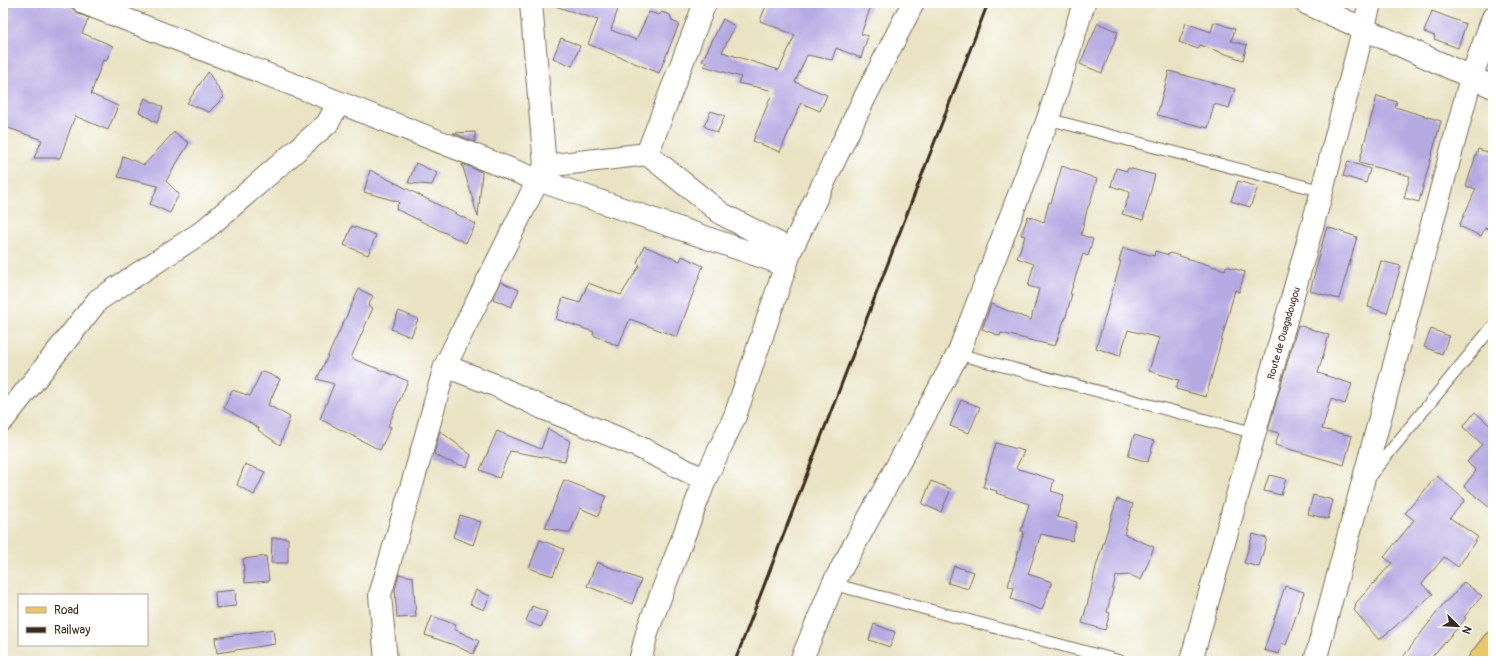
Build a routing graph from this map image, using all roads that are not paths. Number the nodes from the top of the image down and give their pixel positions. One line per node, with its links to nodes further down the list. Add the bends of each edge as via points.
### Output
1 (84, 3): 12 (street)
2 (531, 3): 15 (street)
3 (705, 3): 14 (street)
4 (913, 3): 17 (street, via 865,96)
5 (1084, 3): 13 (street)
6 (1306, 3): 9 (street)
7 (1370, 3): 9 (street, Route de Ouagadougou)
8 (1493, 18): 10 (street)
9 (1363, 29): 10 (street); 16 (street, Route de Ouagadougou)
10 (1471, 78): 11 (street); 24 (street)
11 (1493, 87)
12 (339, 102): 15 (street); 21 (street, via 327,124 202,232 98,300)
13 (1048, 119): 16 (lane); 19 (street)
14 (647, 154): 15 (street); 17 (street, via 722,214)
15 (542, 173): 17 (street); 20 (street)
16 (1322, 191): 22 (street, Route de Ouagadougou)
17 (789, 257): 23 (street, via 735,416)
18 (1493, 326): 24 (lane)
19 (958, 354): 22 (lane); 25 (street)
20 (445, 366): 23 (street, via 635,445); 27 (street, via 380,595)
21 (3, 420)
22 (1255, 433): 31 (street, Route de Ouagadougou)
23 (704, 480): 28 (street, via 648,629)
24 (1362, 486): 32 (street)
25 (833, 584): 29 (street); 30 (lane)
26 (1493, 643): 33 (main road)
27 (386, 661)
28 (640, 661)
29 (801, 661)
30 (1120, 661)
31 (1191, 661)
32 (1315, 661)
33 (1479, 661)

